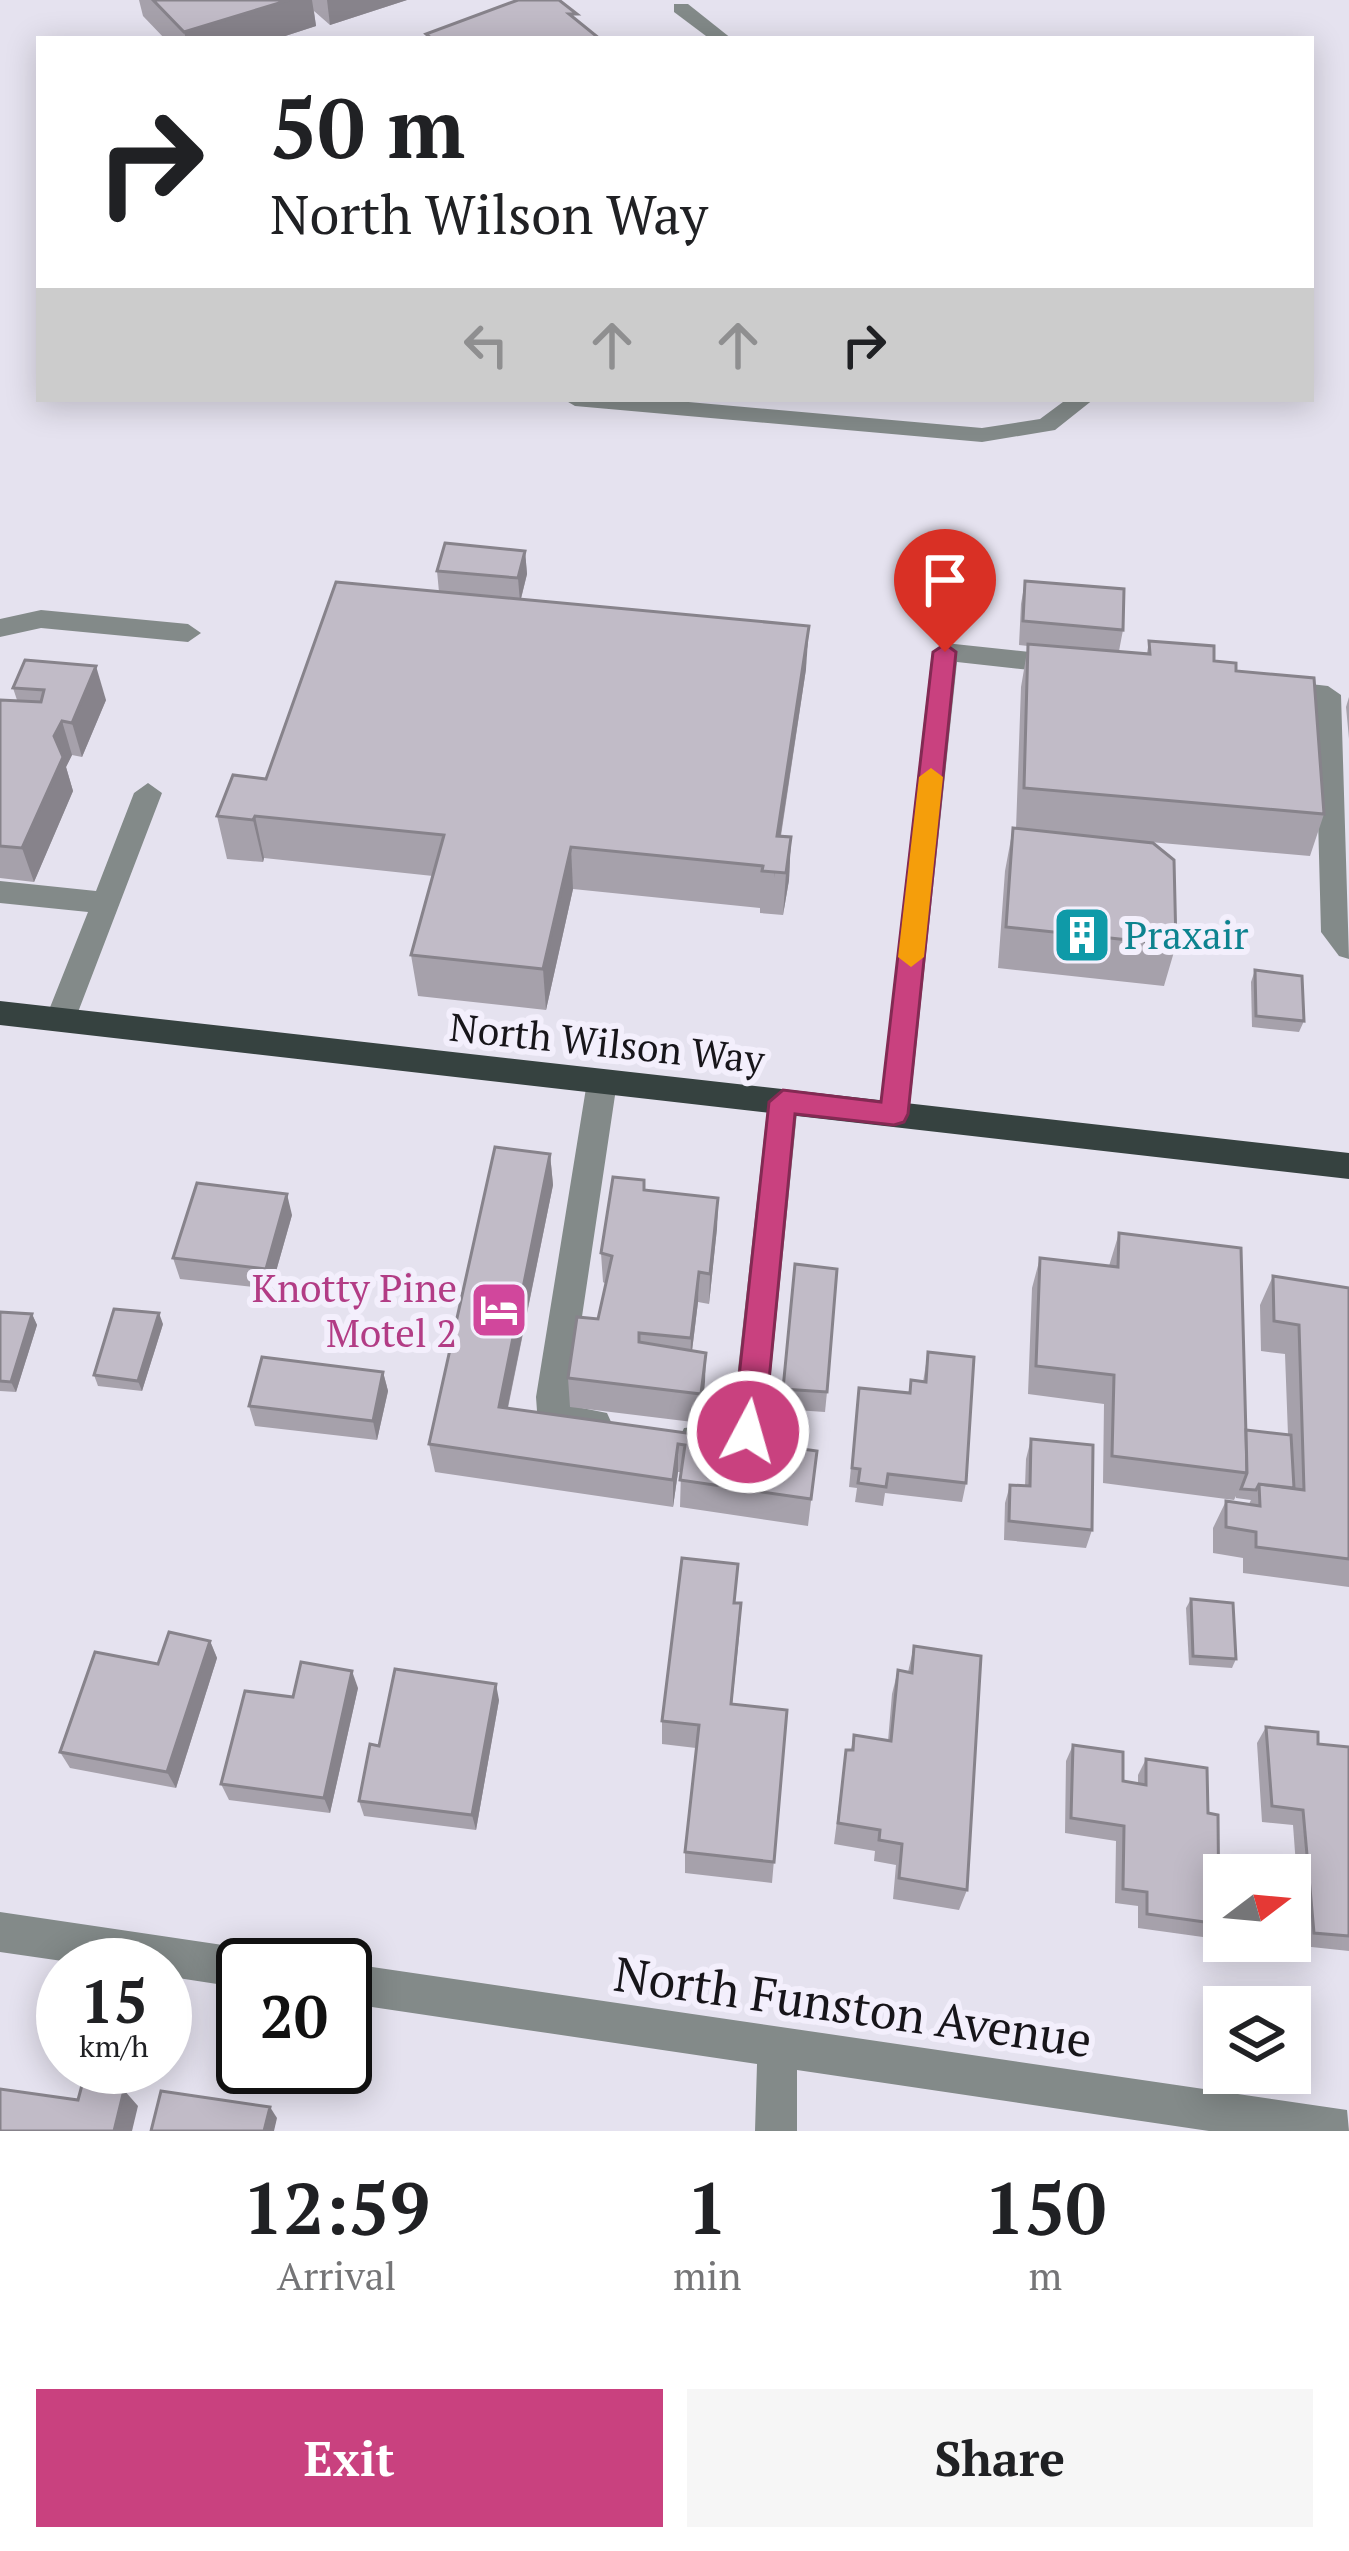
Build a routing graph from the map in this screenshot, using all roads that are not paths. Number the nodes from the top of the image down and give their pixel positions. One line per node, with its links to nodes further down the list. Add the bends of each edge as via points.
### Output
1 (681, 8): 2 (street)
2 (718, 36)
3 (609, 402): 4 (street, via 982,435 1047,424)
4 (1078, 402)
5 (0, 628): 6 (street, via 40,619)
6 (188, 633)
7 (1102, 669): 17 (street, via 945,652)
8 (1238, 685): 12 (street, via 1328,694 1335,932)
9 (148, 794): 11 (street)
10 (0, 892): 11 (street)
11 (106, 903): 14 (street)
12 (1349, 948)
13 (0, 1013): 14 (main road, North Wilson Way)
14 (59, 1020): 15 (main road, North Wilson Way)
15 (602, 1082): 16 (main road, North Wilson Way); 16 (street, via 554,1411 563,1420 718,1440 748,1432)
16 (783, 1102): 17 (main road, North Wilson Way)
17 (894, 1114): 18 (main road, North Wilson Way)
18 (1349, 1166)
19 (0, 1932): 20 (street)
20 (216, 1964)
21 (372, 1988): 22 (street, North Funston Avenue)
22 (777, 2048): 23 (street); 24 (street, North Funston Avenue)
23 (776, 2131)
24 (1347, 2131)

